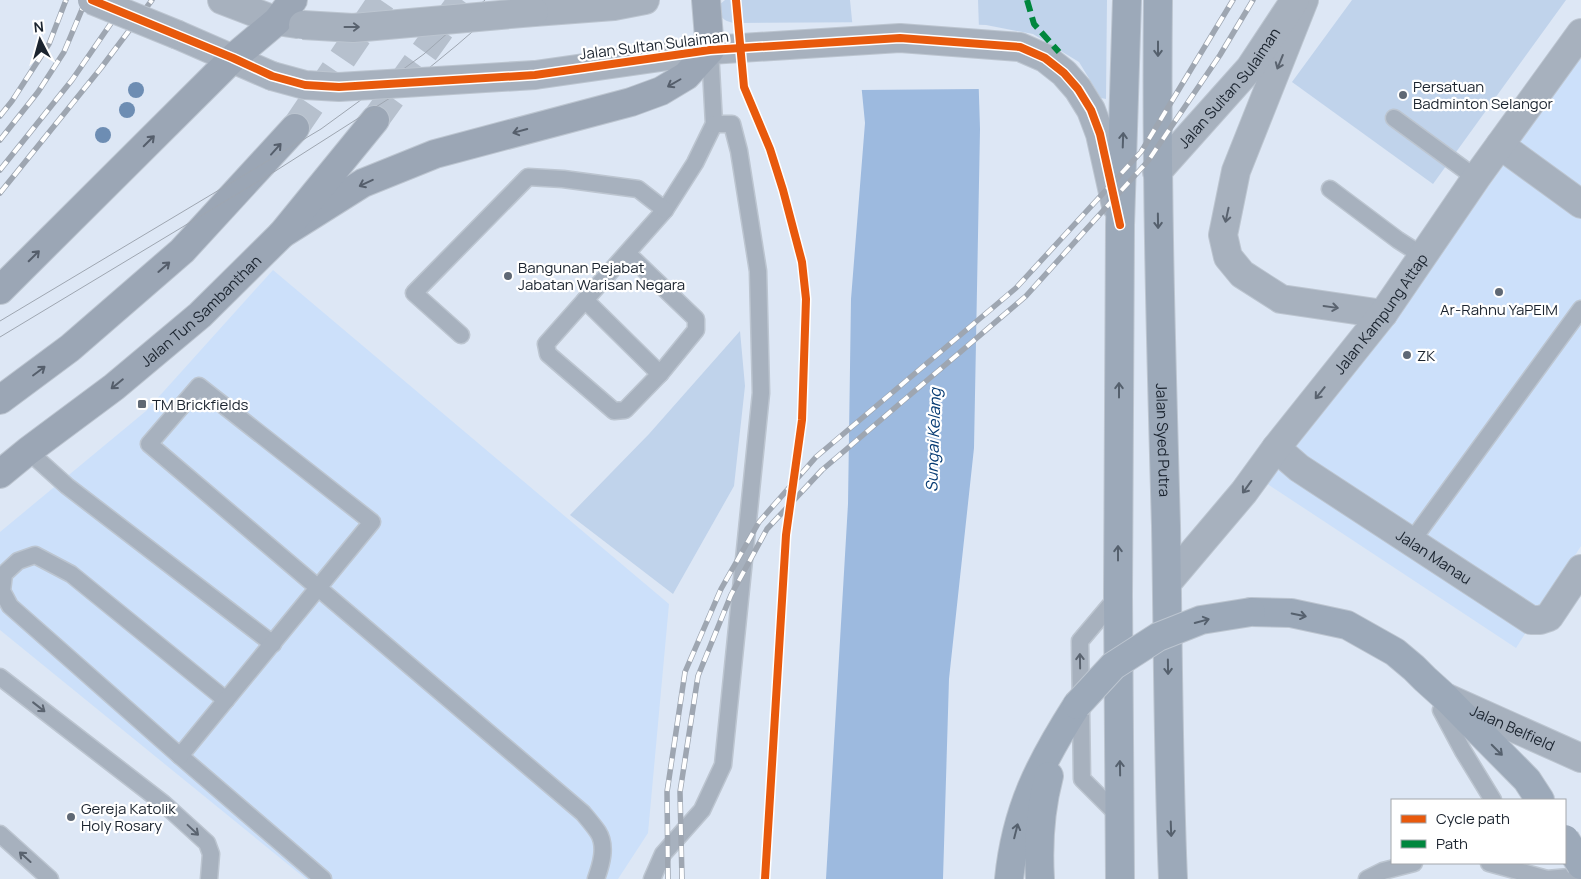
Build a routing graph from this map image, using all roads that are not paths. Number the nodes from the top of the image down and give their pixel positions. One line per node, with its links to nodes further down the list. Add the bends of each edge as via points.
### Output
1 (92, 0): 13 (street, Jalan Sultan Sulaiman, bridge)
2 (222, 0): 10 (street)
3 (293, 0): 10 (main road)
4 (645, 0): 10 (street, one-way to 4, bridge, via 353,28 614,6)
5 (706, 0): 12 (main road)
6 (1127, 0): 24 (main road, one-way to 6)
7 (1158, 0): 19 (main road, Jalan Syed Putra, one-way to 19)
8 (1295, 0): 19 (street, Jalan Sultan Sulaiman, via 1250,68)
9 (1304, 0): 31 (street, one-way to 31, via 1236,171 1223,235 1228,257 1242,274 1281,299)
10 (277, 21): 13 (main road)
11 (1581, 33): 18 (street, Jalan Kampung Attap)
12 (710, 50): 13 (street, Jalan Sultan Sulaiman, bridge, via 535,74 338,87 306,86 272,76); 16 (lane); 24 (street, Jalan Sultan Sulaiman, via 900,38 1020,47 1046,58 1078,89 1091,110 1100,134); 25 (main road, one-way to 25, via 686,76 661,91 435,154 363,184)
13 (233, 58): 28 (main road, one-way to 13)
14 (1394, 118): 20 (lane)
15 (376, 120): 25 (main road, Jalan Tun Sambanthan)
16 (714, 124): 23 (lane, via 695,163); 65 (lane, via 732,124 739,151 758,271 761,393 723,764 702,810 663,854)
17 (295, 128): 34 (main road, one-way to 17, via 70,348 182,251)
18 (1500, 145): 20 (street, Jalan Kampung Attap); 22 (street)
19 (1157, 172): 40 (main road, Jalan Syed Putra, one-way to 40)
20 (1476, 178): 27 (street, Jalan Kampung Attap)
21 (1330, 189): 27 (lane)
22 (1581, 204)
23 (665, 210): 26 (lane); 32 (lane, via 638,189 528,177 414,294)
24 (1120, 225): 42 (main road, one-way to 24)
25 (282, 234): 36 (main road, Jalan Tun Sambanthan, one-way to 36, via 200,314 114,387)
26 (627, 253): 29 (lane); 33 (lane, via 696,319 696,330)
27 (1422, 256): 31 (street, Jalan Kampung Attap)
28 (0, 290)
29 (585, 300): 33 (lane); 33 (lane, via 546,344 548,354 614,411 624,410)
30 (1581, 308): 38 (lane)
31 (1383, 314): 35 (street, Jalan Kampung Attap, one-way to 35)
32 (461, 334)
33 (660, 374)
34 (0, 400)
35 (1276, 448): 38 (street, Jalan Manau, via 1299,468); 40 (street, Jalan Kampung Attap, one-way to 40, via 1244,492)
36 (28, 451): 37 (main road, Jalan Tun Sambanthan); 43 (lane, via 67,486)
37 (0, 474)
38 (1411, 542): 39 (street, Jalan Manau, via 1530,620 1550,618)
39 (1581, 570)
40 (1167, 583): 69 (main road, Jalan Syed Putra, one-way to 69)
41 (320, 588): 41 (lane, via 372,522 200,386 149,444); 43 (lane); 64 (lane, via 583,813 599,833 603,848)
42 (1118, 596): 52 (main road, one-way to 42); 52 (lane, one-way to 42, via 1082,779 1080,642)
43 (273, 644): 45 (lane)
44 (0, 677): 62 (lane, one-way to 62, via 163,803 207,843 211,854)
45 (226, 700): 48 (lane); 48 (lane, via 71,574 35,555 18,562 4,574 2,591 10,606)
46 (1444, 704): 47 (main road, one-way to 46, bridge, via 1113,666 1158,637 1201,620 1251,612 1291,613 1347,625 1395,652 1414,668); 49 (street, Jalan Belfield); 50 (main road, one-way to 50); 51 (lane, via 1463,751)
47 (1077, 705): 66 (main road, one-way to 47, via 1011,851 1032,785 1050,747); 67 (main road, via 1057,749 1046,788 1040,824)
48 (180, 756): 63 (lane)
49 (1581, 758)
50 (1534, 790)
51 (1492, 799)
52 (1120, 817): 68 (main road)
53 (0, 834): 61 (lane, one-way to 53)
54 (1566, 841): 59 (main road, bridge)
55 (1566, 851): 56 (lane, bridge)
56 (1581, 854)
57 (1410, 864): 70 (lane)
58 (1493, 864): 60 (lane, via 1547,879)
59 (1581, 865)
60 (1581, 876)
61 (50, 879)
62 (209, 879)
63 (323, 879)
64 (596, 879)
65 (652, 879)
66 (1008, 879)
67 (1040, 879)
68 (1120, 879)
69 (1173, 879)
70 (1367, 879)

